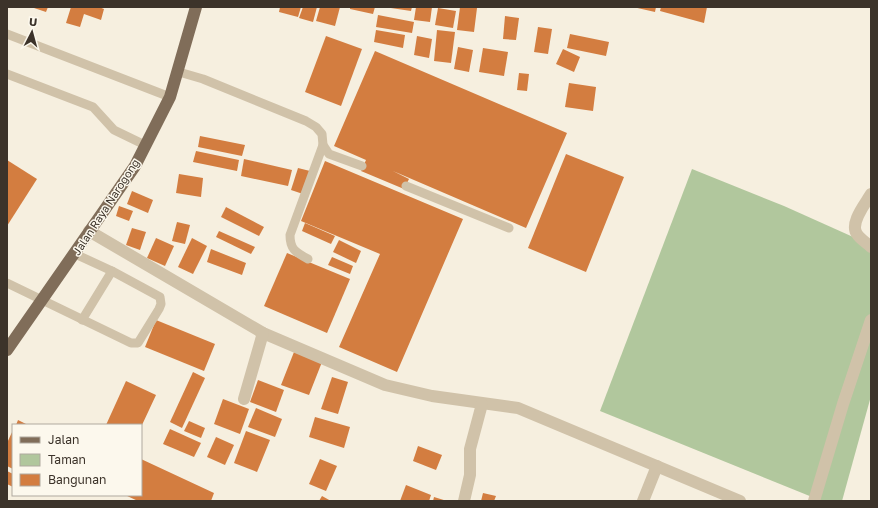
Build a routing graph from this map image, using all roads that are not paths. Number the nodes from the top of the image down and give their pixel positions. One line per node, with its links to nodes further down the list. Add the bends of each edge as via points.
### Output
1 (196, 7): 3 (main road, Jalan Raya Narogong)
2 (7, 34): 5 (lane)
3 (179, 72): 5 (main road, Jalan Raya Narogong); 7 (lane, via 203,79 306,121 322,134)
4 (7, 74): 6 (lane, via 92,107 114,130)
5 (170, 97): 6 (main road, Jalan Raya Narogong)
6 (145, 145): 12 (main road, Jalan Raya Narogong, via 135,166)
7 (324, 145): 8 (lane, via 329,154); 15 (lane, via 290,234 290,246 296,253)
8 (362, 166)
9 (406, 186): 11 (lane)
10 (871, 194): 13 (street, via 855,224 855,229)
11 (509, 228)
12 (89, 231): 14 (main road, Jalan Raya Narogong); 21 (street)
13 (871, 247)
14 (75, 254): 16 (lane); 18 (main road, Jalan Raya Narogong)
15 (308, 258)
16 (112, 270): 19 (lane); 19 (lane, via 160,296 159,309 138,343 131,343)
17 (7, 283): 18 (lane)
18 (42, 301): 19 (lane); 22 (main road, Jalan Raya Narogong)
19 (82, 320)
20 (871, 320): 29 (street)
21 (264, 332): 23 (street); 24 (street, via 386,385)
22 (8, 348)
23 (244, 400)
24 (482, 404): 25 (street, via 518,408); 26 (street, via 470,449 470,476)
25 (657, 466): 27 (street); 28 (street)
26 (464, 501)
27 (643, 501)
28 (740, 501)
29 (814, 501)

